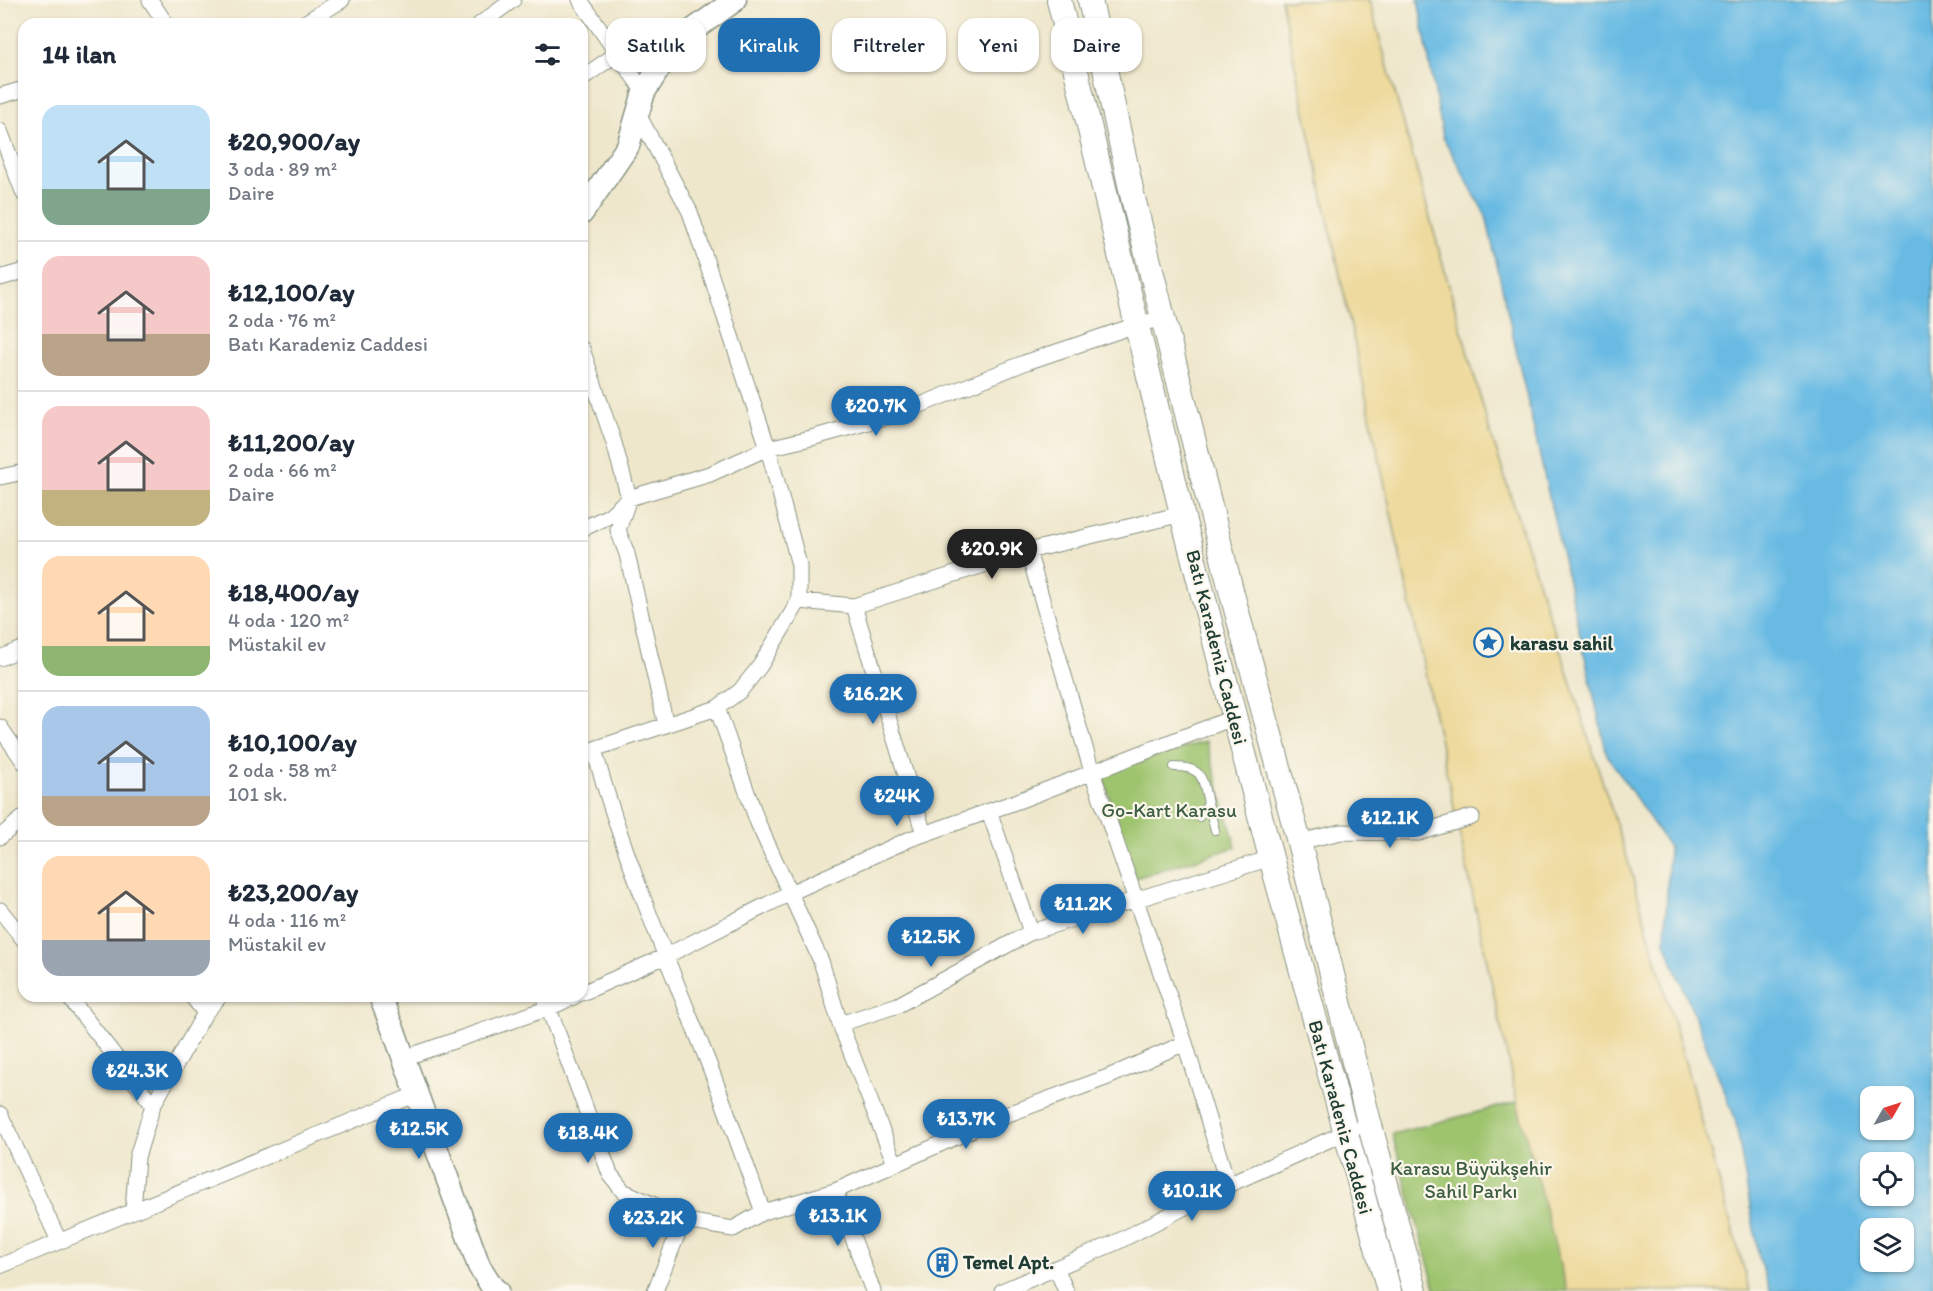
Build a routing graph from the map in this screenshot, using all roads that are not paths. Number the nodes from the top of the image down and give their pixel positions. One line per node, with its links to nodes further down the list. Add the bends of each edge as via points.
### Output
1 (150, 0): 8 (street)
2 (342, 0): 9 (street)
3 (513, 0): 10 (street)
4 (580, 0): 11 (street)
5 (734, 0): 17 (street, via 675,43)
6 (1059, 0): 24 (main road, Batı Karadeniz Caddesi)
7 (1090, 0): 23 (main road, Batı Karadeniz Caddesi)
8 (161, 18)
9 (313, 18)
10 (488, 18)
11 (606, 36)
12 (606, 61): 14 (street)
13 (627, 72): 17 (street)
14 (588, 74)
15 (18, 91): 16 (street)
16 (0, 96)
17 (641, 103): 20 (street, via 628,146); 26 (street, via 690,212)
18 (0, 131): 19 (street)
19 (18, 178)
20 (588, 204)
21 (18, 273): 22 (street)
22 (0, 278)
23 (1163, 318): 24 (street); 53 (main road, Batı Karadeniz Caddesi)
24 (1136, 325): 26 (street, via 1024,363 902,413); 30 (main road, Batı Karadeniz Caddesi)
25 (588, 367): 29 (street)
26 (768, 448): 29 (street, via 710,474); 33 (street, via 799,565)
27 (18, 473): 28 (street)
28 (0, 477)
29 (628, 498): 31 (street, via 609,516); 39 (street, via 618,530 627,554)
30 (1182, 514): 32 (street); 38 (main road, Batı Karadeniz Caddesi)
31 (588, 526)
32 (1028, 551): 34 (street); 44 (street)
33 (799, 601): 34 (street); 37 (street, via 760,666 740,691)
34 (854, 606): 51 (street)
35 (18, 650): 36 (street)
36 (0, 658)
37 (717, 708): 39 (street); 55 (street, via 758,823)
38 (1235, 717): 44 (street); 54 (main road, Batı Karadeniz Caddesi)
39 (666, 725): 41 (street)
40 (0, 727): 42 (street)
41 (588, 751): 60 (street)
42 (18, 753)
43 (1174, 767): 45 (lane, via 1190,767 1201,775)
44 (1092, 772): 46 (street); 56 (street)
45 (1208, 803): 47 (lane); 50 (lane)
46 (989, 811): 51 (street); 59 (street)
47 (1198, 817)
48 (1472, 818): 53 (street, via 1418,833 1341,832)
49 (18, 822): 52 (street)
50 (1215, 830)
51 (924, 834): 55 (street)
52 (0, 837)
53 (1299, 842): 74 (main road, Batı Karadeniz Caddesi)
54 (1271, 858): 56 (street); 75 (main road, Batı Karadeniz Caddesi)
55 (790, 892): 60 (street); 68 (street, via 821,961)
56 (1136, 901): 59 (street); 69 (street)
57 (0, 910): 58 (street)
58 (18, 932)
59 (1031, 932): 68 (street, via 898,1005)
60 (666, 956): 61 (street); 80 (street)
61 (588, 990)
62 (73, 1002): 72 (street)
63 (197, 1002): 67 (street)
64 (215, 1002): 67 (street)
65 (382, 1002): 70 (street)
66 (547, 1002): 70 (street); 81 (street, via 610,1174 624,1191)
67 (205, 1013): 72 (street)
68 (840, 1024): 76 (street)
69 (1185, 1043): 76 (street); 77 (street)
70 (404, 1058): 71 (street)
71 (417, 1094): 79 (street); 85 (street, via 479,1266)
72 (153, 1105): 79 (street, via 137,1157)
73 (0, 1114): 82 (street)
74 (1369, 1122): 75 (street); 91 (main road, Batı Karadeniz Caddesi)
75 (1345, 1133): 77 (street); 90 (main road, Batı Karadeniz Caddesi)
76 (895, 1164): 78 (street)
77 (1228, 1185): 84 (street)
78 (835, 1191): 80 (street); 87 (street)
79 (133, 1211): 82 (street)
80 (763, 1212): 81 (street, via 733,1229)
81 (684, 1218): 86 (street)
82 (59, 1241): 83 (street)
83 (0, 1266)
84 (1056, 1269): 88 (street); 89 (street)
85 (494, 1290)
86 (655, 1291)
87 (873, 1291)
88 (1002, 1291)
89 (1066, 1291)
90 (1389, 1291)
91 (1415, 1291)

